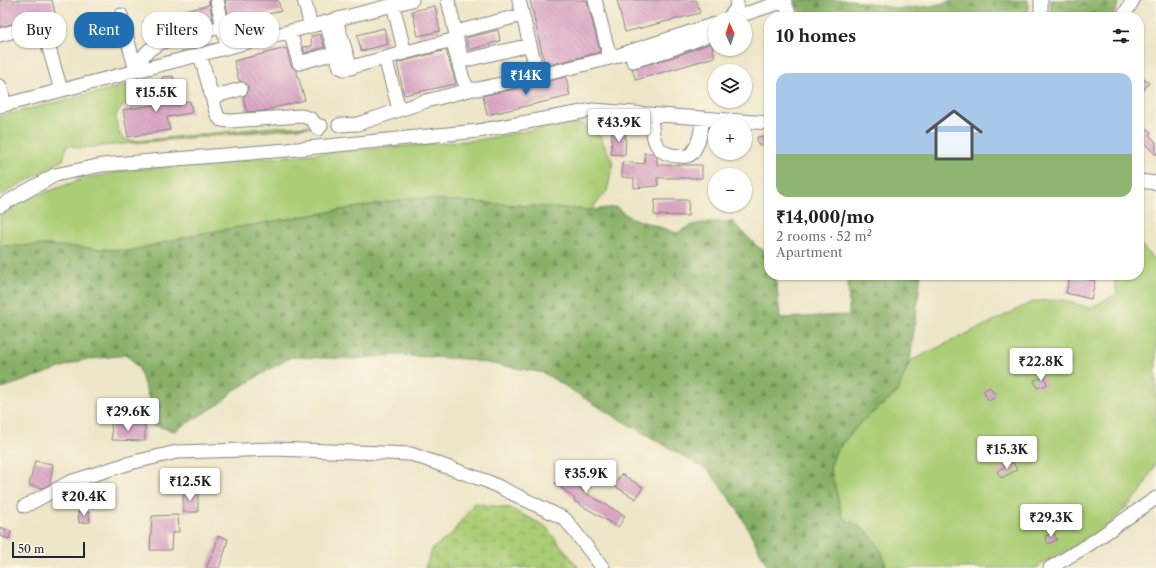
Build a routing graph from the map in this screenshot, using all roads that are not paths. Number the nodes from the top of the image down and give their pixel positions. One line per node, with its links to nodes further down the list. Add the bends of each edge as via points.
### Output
1 (218, 0): 12 (street)
2 (304, 0): 20 (street)
3 (412, 0): 11 (street)
4 (448, 0): 24 (street)
5 (519, 0): 18 (street)
6 (595, 0): 35 (street)
7 (737, 0): 13 (street)
8 (784, 0): 14 (street); 15 (street)
9 (1041, 0): 16 (street)
10 (1133, 0): 17 (street)
11 (393, 5): 19 (street); 31 (street)
12 (220, 12)
13 (734, 12)
14 (749, 12)
15 (788, 12)
16 (1041, 12)
17 (1127, 12)
18 (522, 15): 24 (street); 28 (street)
19 (331, 21): 20 (street); 32 (street); 37 (street)
20 (311, 26): 23 (street)
21 (708, 26): 35 (street)
22 (220, 28): 38 (street, via 156,45 145,54)
23 (290, 31): 25 (street); 32 (street, via 299,63)
24 (456, 32): 28 (street, via 462,62)
25 (279, 34)
26 (708, 35): 36 (street)
27 (0, 36): 43 (street, via 26,28 37,29 45,34)
28 (530, 44): 39 (street)
29 (130, 48): 38 (street)
30 (224, 48): 33 (street)
31 (404, 52): 34 (street); 42 (street, via 452,40 466,87)
32 (335, 53): 37 (street, via 341,69)
33 (200, 54): 38 (street); 44 (street)
34 (385, 58): 37 (street); 46 (street)
35 (610, 58): 39 (street)
36 (633, 61)
37 (351, 68)
38 (136, 71): 43 (street)
39 (538, 76): 42 (street)
40 (0, 86): 45 (street)
41 (241, 89): 44 (street)
42 (473, 89): 46 (street)
43 (61, 90): 45 (street)
44 (212, 97): 51 (street, via 221,120 300,116 314,121 318,129)
45 (2, 106)
46 (399, 109): 50 (street, via 358,124)
47 (651, 114): 48 (street); 48 (street, via 657,147 661,153 669,156 686,157 692,154 700,140); 54 (street, via 593,110 478,131 102,165 55,175)
48 (703, 118): 49 (street)
49 (764, 123)
50 (339, 125)
51 (321, 126)
52 (1144, 182): 53 (street)
53 (1156, 184)
54 (0, 206)
55 (1156, 498): 58 (street)
56 (25, 506): 57 (street, via 70,482 177,452 274,449 411,454 489,482 565,519)
57 (603, 568)
58 (1050, 568)

